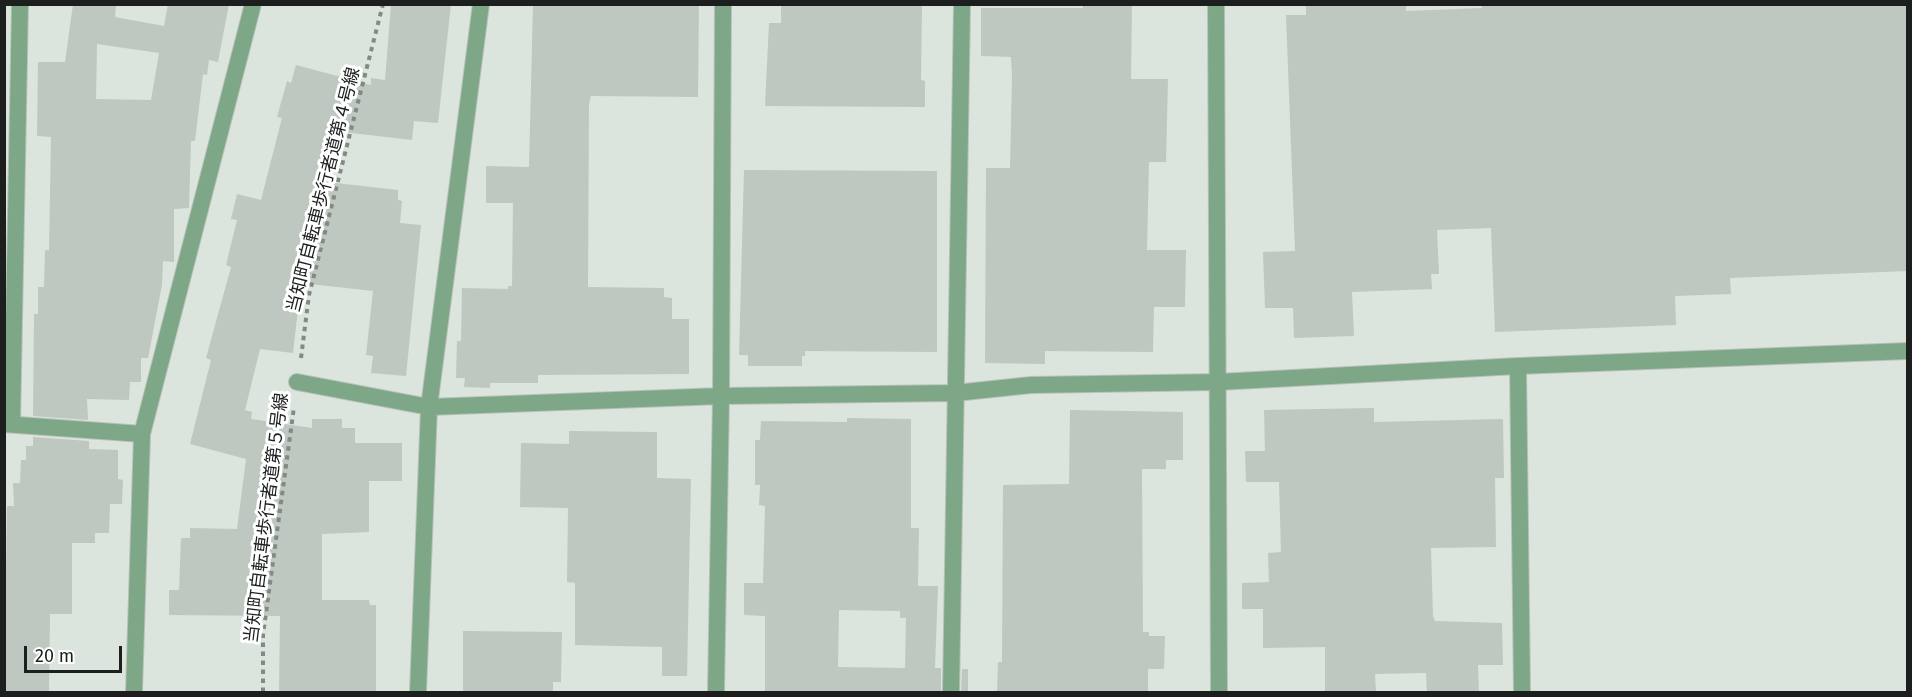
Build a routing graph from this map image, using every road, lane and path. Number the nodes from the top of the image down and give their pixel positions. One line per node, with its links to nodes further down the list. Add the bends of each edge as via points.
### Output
1 (20, 4): 15 (street)
2 (253, 4): 16 (street)
3 (383, 4): 10 (path, 当知町自転車歩行者道第４号線, via 309,295)
4 (481, 4): 14 (street)
5 (723, 4): 13 (street)
6 (962, 4): 12 (street)
7 (1216, 4): 11 (street)
8 (1908, 351): 9 (street)
9 (1518, 366): 11 (street); 23 (street)
10 (297, 382): 14 (street); 18 (path, 当知町自転車歩行者道第５号線, via 263,635)
11 (1218, 382): 12 (street, via 1031,385); 22 (street)
12 (955, 393): 13 (street); 21 (street)
13 (721, 396): 14 (street); 20 (street)
14 (429, 407): 19 (street)
15 (8, 424): 16 (street)
16 (142, 435): 17 (street)
17 (134, 693)
18 (263, 693)
19 (418, 693)
20 (716, 693)
21 (951, 693)
22 (1219, 693)
23 (1522, 693)

